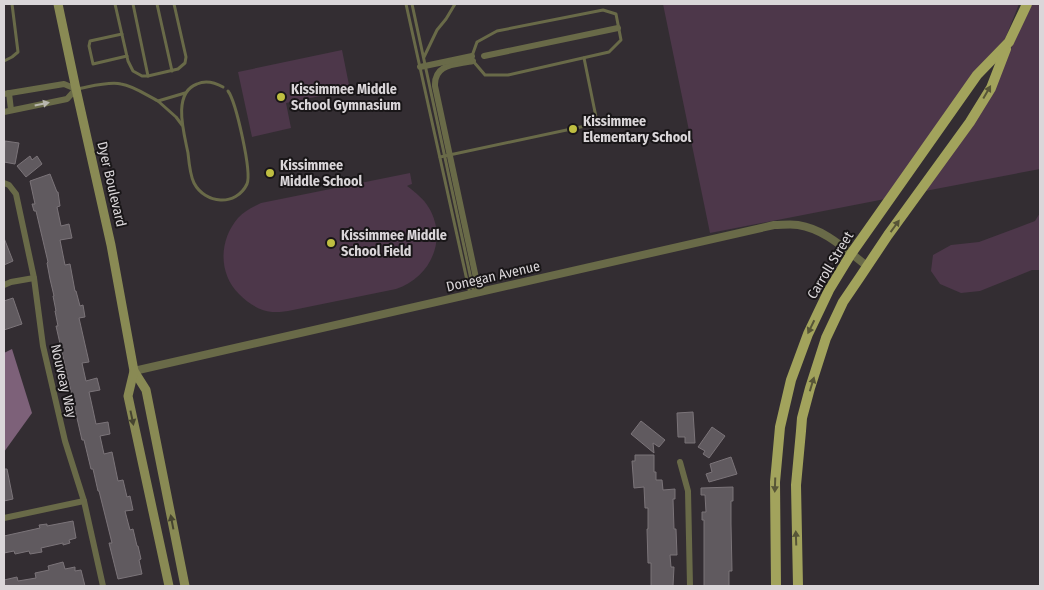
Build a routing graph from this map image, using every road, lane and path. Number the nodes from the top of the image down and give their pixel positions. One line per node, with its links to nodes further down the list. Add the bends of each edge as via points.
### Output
1 (12, 4): 19 (lane, via 18,52)
2 (58, 4): 24 (main road, Dyer Boulevard)
3 (115, 4): 12 (lane)
4 (132, 4): 22 (lane)
5 (157, 4): 21 (lane)
6 (174, 4): 21 (lane, via 186,60 181,68)
7 (406, 4): 20 (lane)
8 (412, 4): 16 (lane)
9 (455, 4): 16 (lane, via 437,30)
10 (1027, 4): 13 (main road, Carroll Street)
11 (618, 28): 15 (street); 17 (lane, via 621,40 609,52); 18 (lane, via 616,14 603,10 497,31 477,42)
12 (122, 34): 14 (lane); 14 (lane, via 90,41 93,64)
13 (1008, 42): 35 (main road, Carroll Street, via 977,75); 36 (main road, one-way to 13, via 970,122 990,88)
14 (127, 56): 22 (lane, via 133,72)
15 (484, 56)
16 (424, 58): 20 (lane)
17 (584, 58): 18 (lane, via 508,75 485,74); 32 (lane, via 596,117 590,124)
18 (472, 59): 20 (street); 32 (street, via 443,67 434,79)
19 (4, 61)
20 (423, 67): 32 (lane); 33 (lane)
21 (172, 71): 22 (lane)
22 (148, 76)
23 (223, 87): 26 (lane, via 202,82)
24 (76, 89): 27 (street, via 64,84); 28 (lane, via 121,84); 29 (street, one-way to 24, via 67,99); 40 (main road, Dyer Boulevard, via 111,245)
25 (228, 91): 31 (lane, via 232,96 247,162 247,183 237,195 221,201 201,192 196,186)
26 (185, 93): 28 (lane); 31 (lane)
27 (5, 95): 29 (street)
28 (158, 101): 31 (lane)
29 (11, 110): 30 (street)
30 (4, 112)
31 (182, 125)
32 (447, 155): 33 (lane); 39 (street)
33 (440, 157): 39 (lane)
34 (4, 183): 37 (street, Nouveay Way, via 16,194)
35 (851, 254): 36 (street, Donegan Avenue); 39 (street, Donegan Avenue, via 820,232 798,225 774,225); 48 (main road, Carroll Street, one-way to 48, via 808,334 784,409 775,482)
36 (867, 266): 49 (main road, one-way to 36, via 796,485 802,418 826,338 843,302)
37 (34, 278): 38 (street); 42 (street, Nouveay Way, via 43,346 65,441)
38 (4, 285)
39 (474, 293): 40 (street, Donegan Avenue)
40 (134, 371): 45 (main road, Dyer Boulevard, one-way to 45, via 128,396); 46 (main road, Dyer Boulevard, one-way to 40, via 146,390)
41 (680, 462): 47 (street, via 688,491)
42 (84, 501): 43 (street); 44 (street, Nouveay Way)
43 (4, 518)
44 (103, 586)
45 (169, 586)
46 (185, 586)
47 (690, 586)
48 (776, 586)
49 (798, 586)

